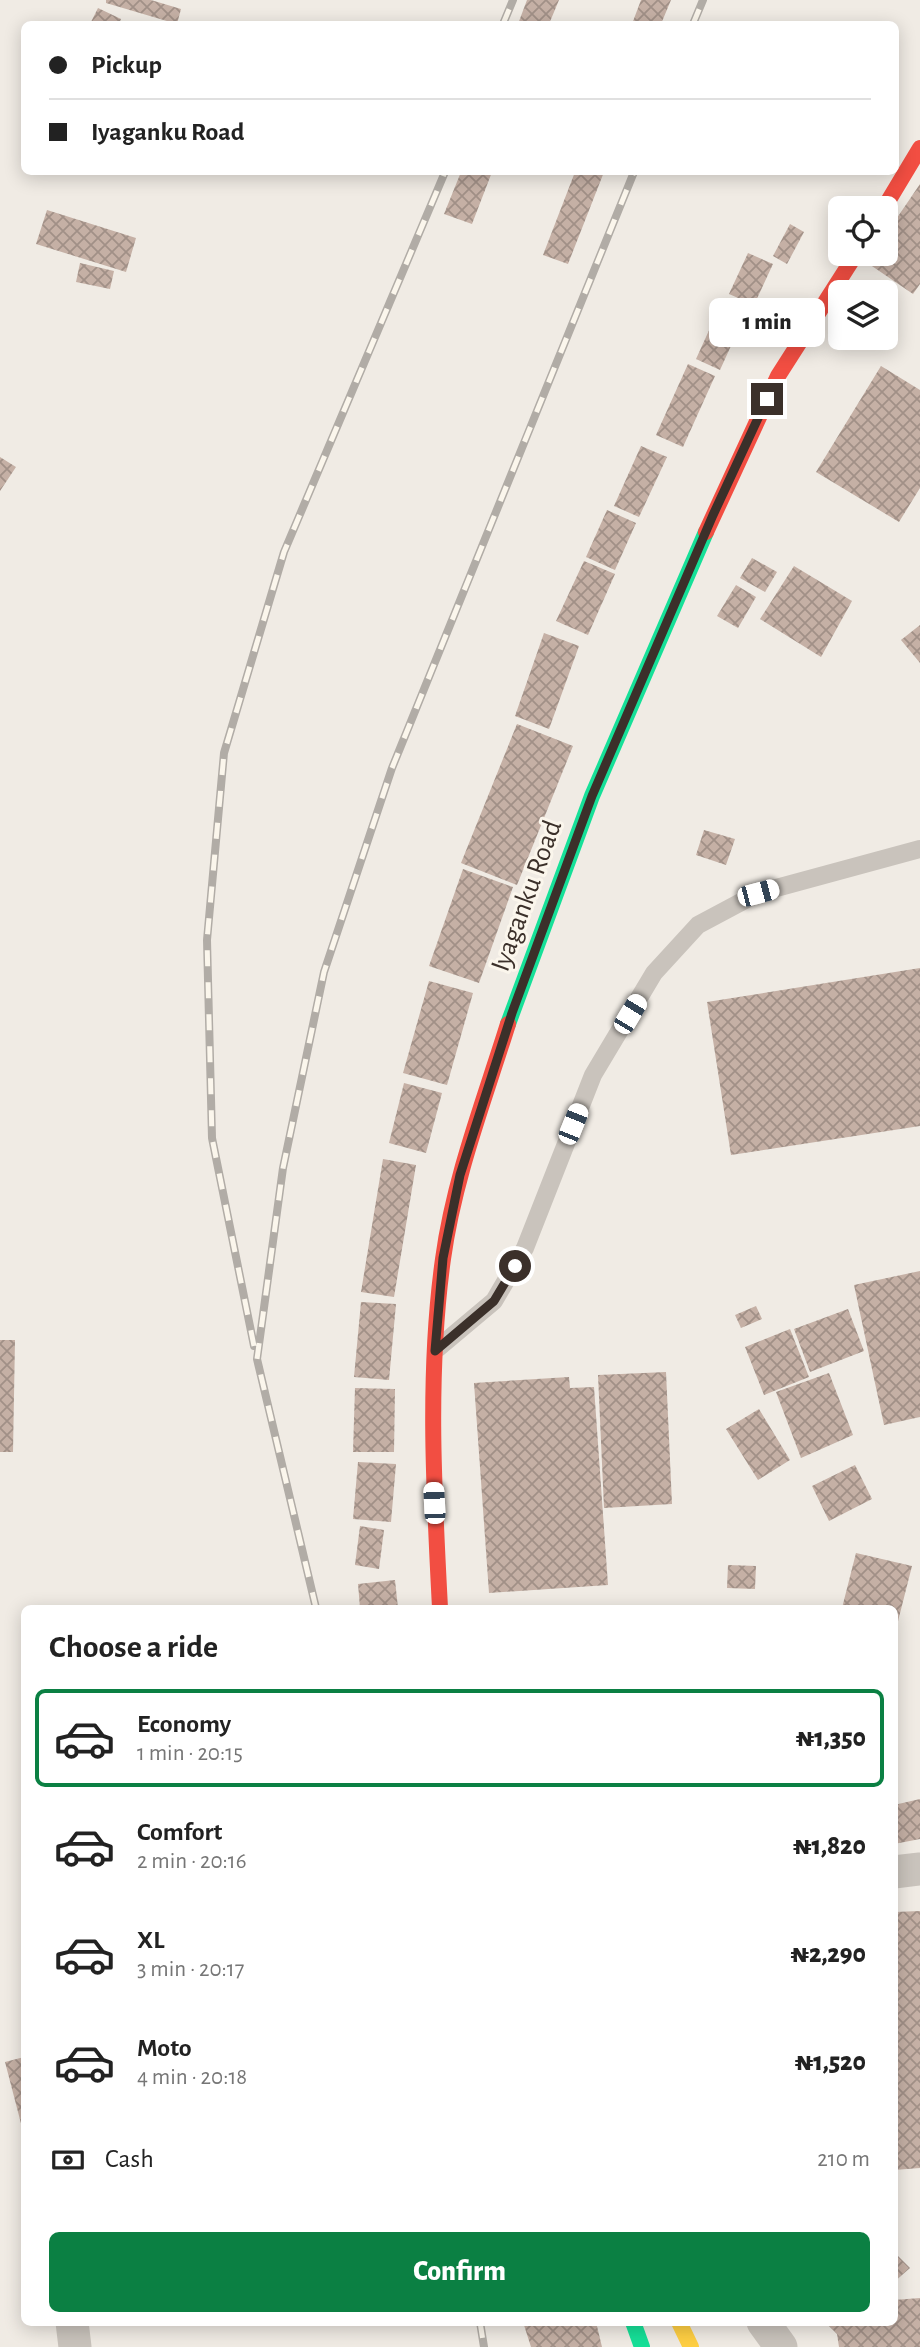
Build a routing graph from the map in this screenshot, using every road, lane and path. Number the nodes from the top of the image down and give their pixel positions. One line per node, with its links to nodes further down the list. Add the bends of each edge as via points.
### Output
1 (918, 154): 2 (highway)
2 (892, 196)
3 (848, 266): 5 (highway, Iyaganku Road, via 778,376 592,796 512,1013 460,1175 443,1258)
4 (920, 849): 5 (lane, via 758,893 698,925 654,973 593,1075 525,1248 494,1301)
5 (435, 1351): 6 (highway, Iyaganku Road, via 433,1480)
6 (440, 1605)
7 (920, 1869): 8 (street)
8 (898, 1872)
9 (72, 2326): 13 (street)
10 (634, 2326): 14 (highway)
11 (681, 2326): 15 (highway)
12 (766, 2326): 16 (street)
13 (75, 2347)
14 (642, 2347)
15 (691, 2347)
16 (781, 2347)

